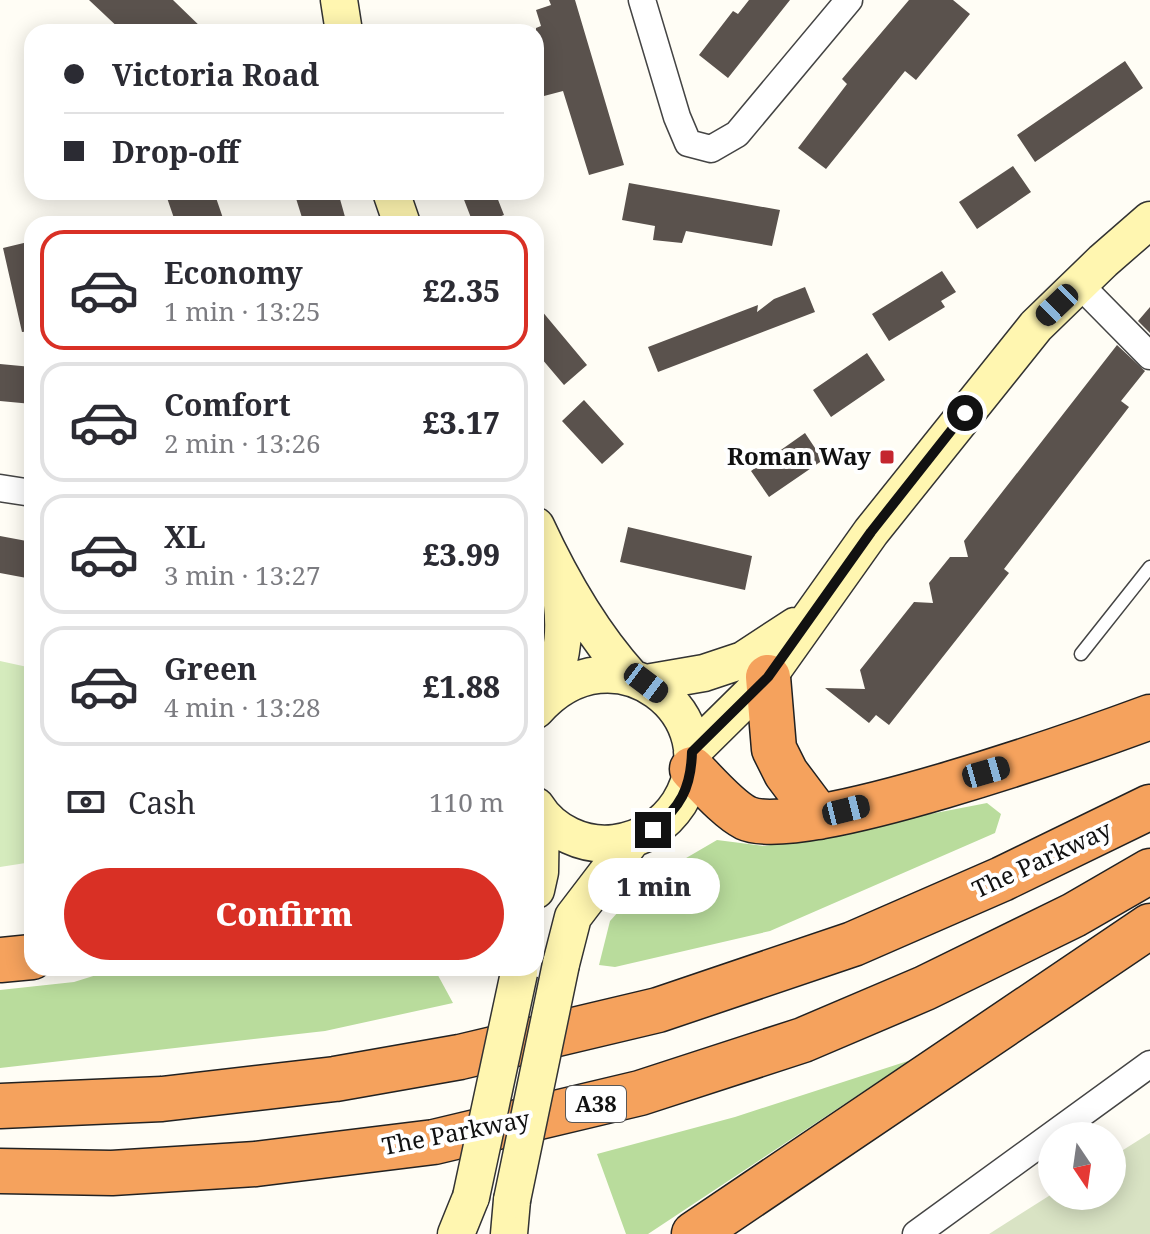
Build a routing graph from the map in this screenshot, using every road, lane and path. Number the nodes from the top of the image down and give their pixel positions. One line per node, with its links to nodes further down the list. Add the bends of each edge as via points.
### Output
1 (339, 0): 4 (street)
2 (642, 0): 3 (street, via 688,143 711,149 737,134)
3 (849, 0)
4 (343, 24)
5 (1150, 220): 6 (street)
6 (1079, 284): 7 (street); 13 (street, via 986,385)
7 (1150, 356)
8 (0, 488): 9 (street)
9 (24, 492)
10 (544, 542): 11 (street)
11 (553, 561): 16 (street, via 607,651); 17 (street, via 564,608 562,657)
12 (1150, 567): 14 (lane)
13 (808, 617): 15 (street); 16 (street, via 743,660 704,673)
14 (1081, 654)
15 (768, 677): 20 (street); 23 (highway, via 774,749)
16 (639, 680): 18 (street, via 602,674 573,680); 20 (street, via 670,701 685,724)
17 (544, 698)
18 (544, 702)
19 (1150, 717): 23 (highway, via 1043,756)
20 (692, 760): 23 (highway, via 745,817 772,824); 24 (street, via 685,793 672,814)
21 (1150, 807): 31 (highway, The Parkway, via 853,944 658,1010 460,1057 335,1079 162,1099)
22 (544, 815): 24 (street, via 560,831 582,841)
23 (819, 817)
24 (631, 841): 33 (street, bridge, via 573,917)
25 (1150, 871): 32 (highway, The Parkway / A38, via 925,988 803,1040 640,1093 434,1142 112,1173)
26 (1150, 926): 35 (highway)
27 (24, 958): 28 (highway)
28 (0, 960)
29 (518, 976): 34 (street, bridge, via 471,1197)
30 (1150, 1064): 36 (street)
31 (0, 1106)
32 (0, 1171)
33 (510, 1217)
34 (456, 1234)
35 (694, 1234)
36 (916, 1234)

